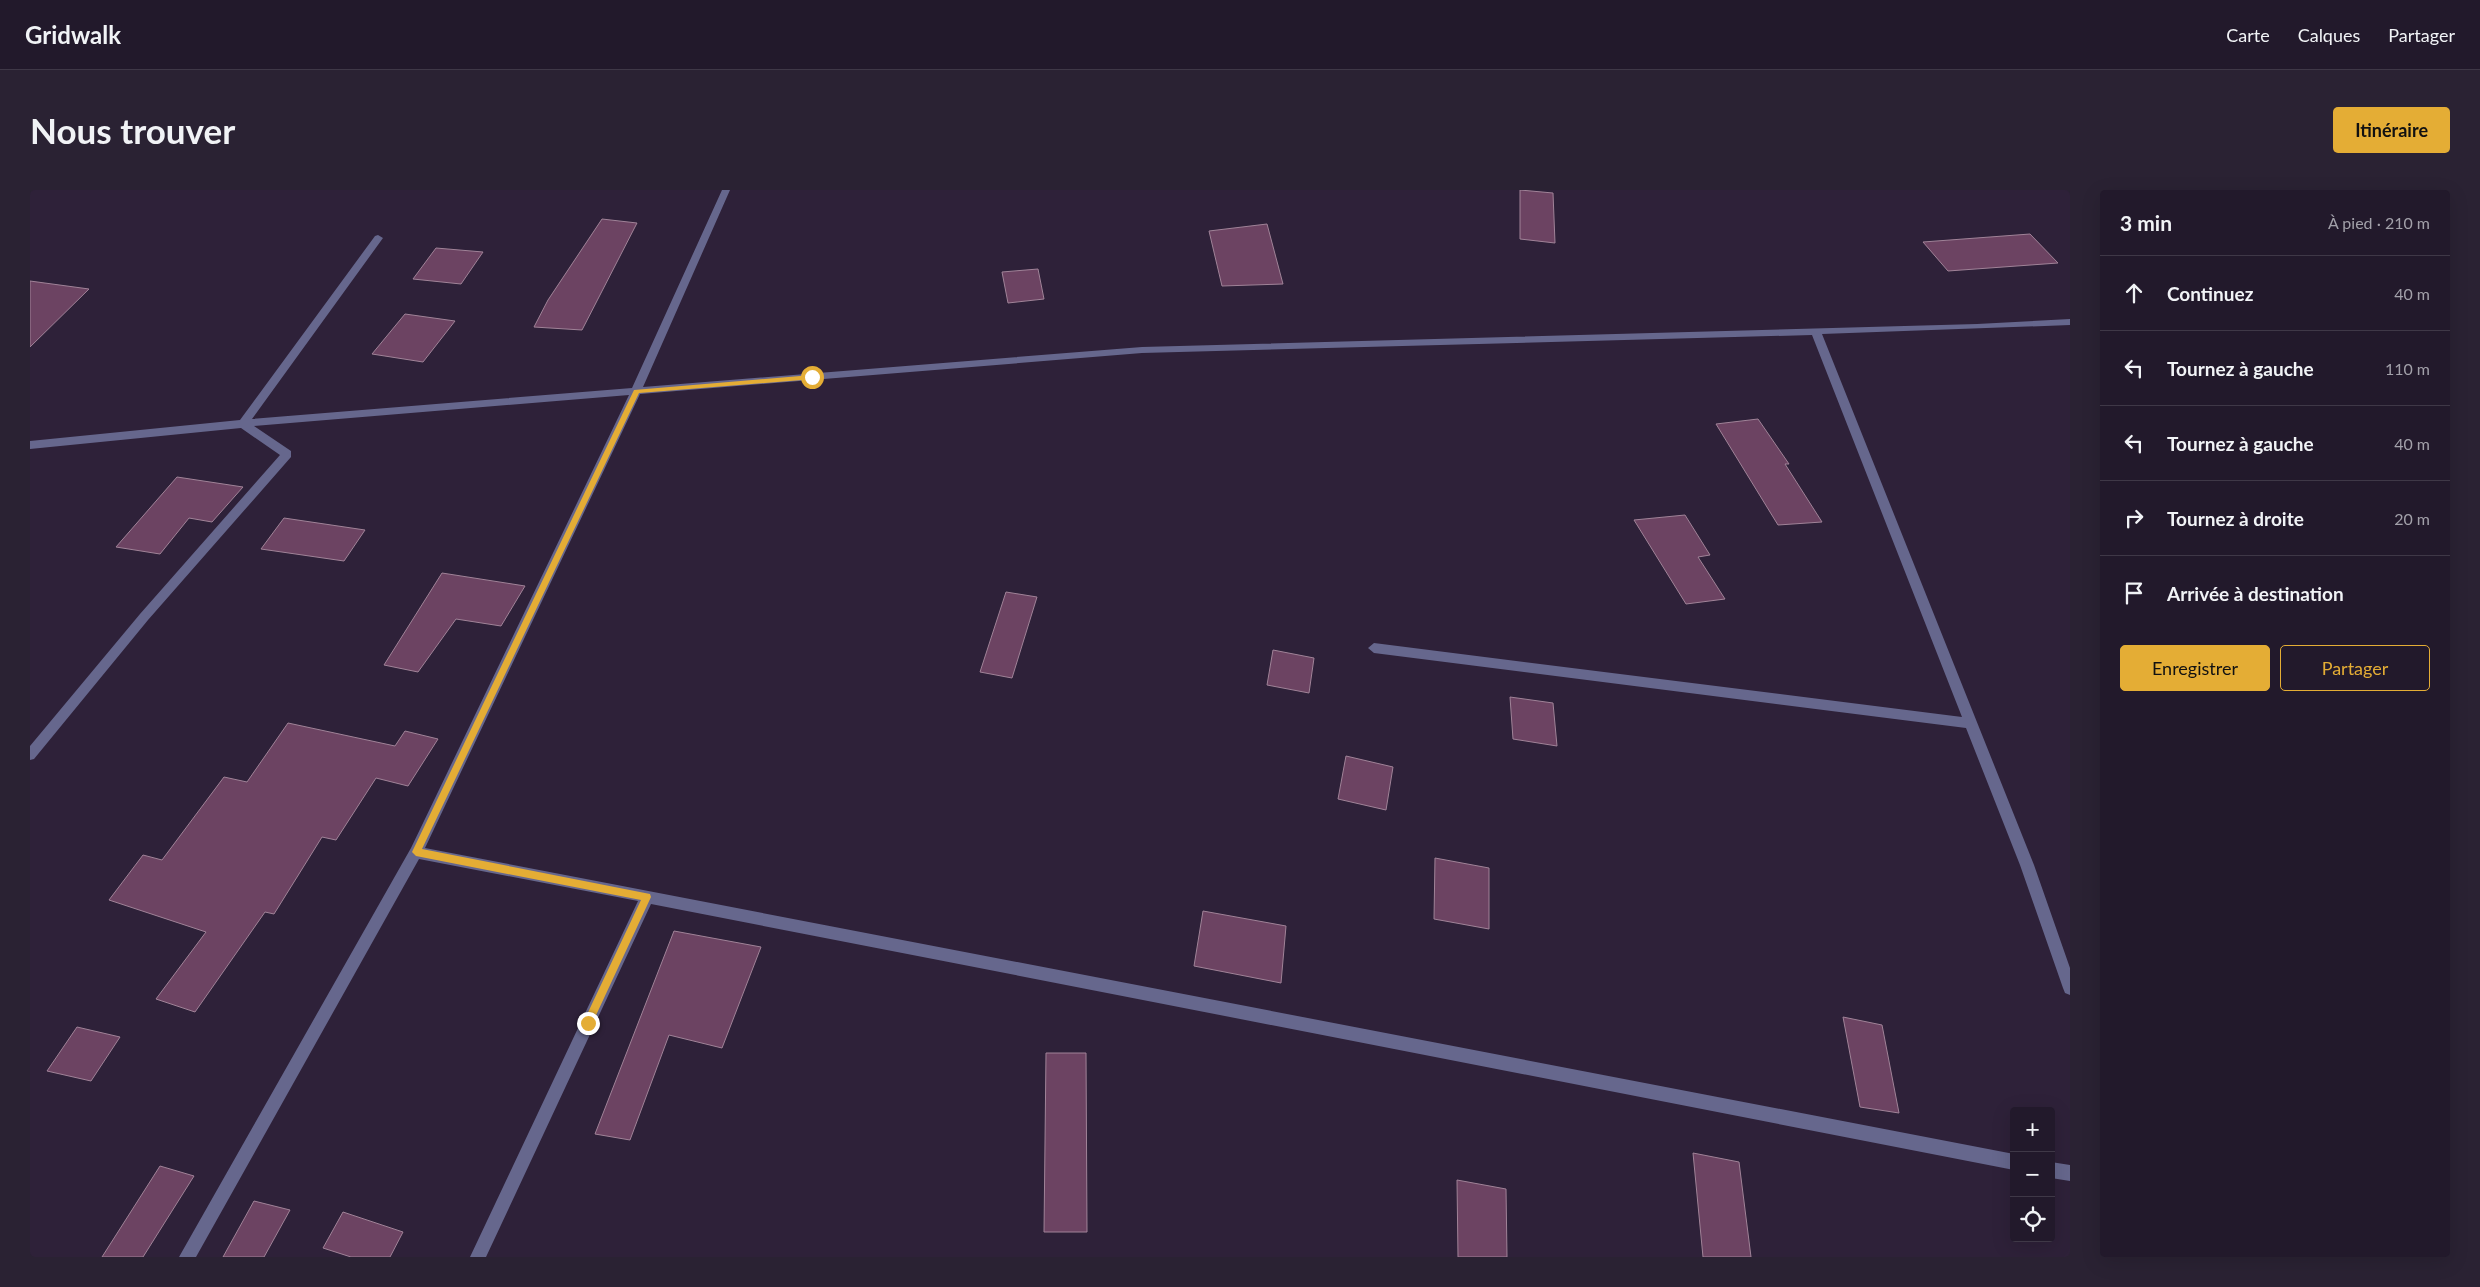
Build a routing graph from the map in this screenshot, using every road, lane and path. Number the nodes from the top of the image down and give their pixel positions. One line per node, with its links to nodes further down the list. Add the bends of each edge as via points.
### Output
1 (726, 190): 5 (street)
2 (378, 238): 6 (street)
3 (2070, 322): 4 (street)
4 (1816, 332): 5 (street, via 1142,350); 9 (street)
5 (636, 391): 6 (street); 11 (street)
6 (243, 424): 7 (street); 10 (street, via 287,454 144,617)
7 (30, 445)
8 (1374, 648): 9 (street)
9 (1970, 723): 13 (street, via 2027,865)
10 (30, 755)
11 (416, 852): 12 (street); 17 (street)
12 (647, 897): 14 (street); 18 (street)
13 (2070, 988)
14 (2010, 1161)
15 (2055, 1171): 16 (street)
16 (2070, 1173)
17 (187, 1257)
18 (478, 1257)

